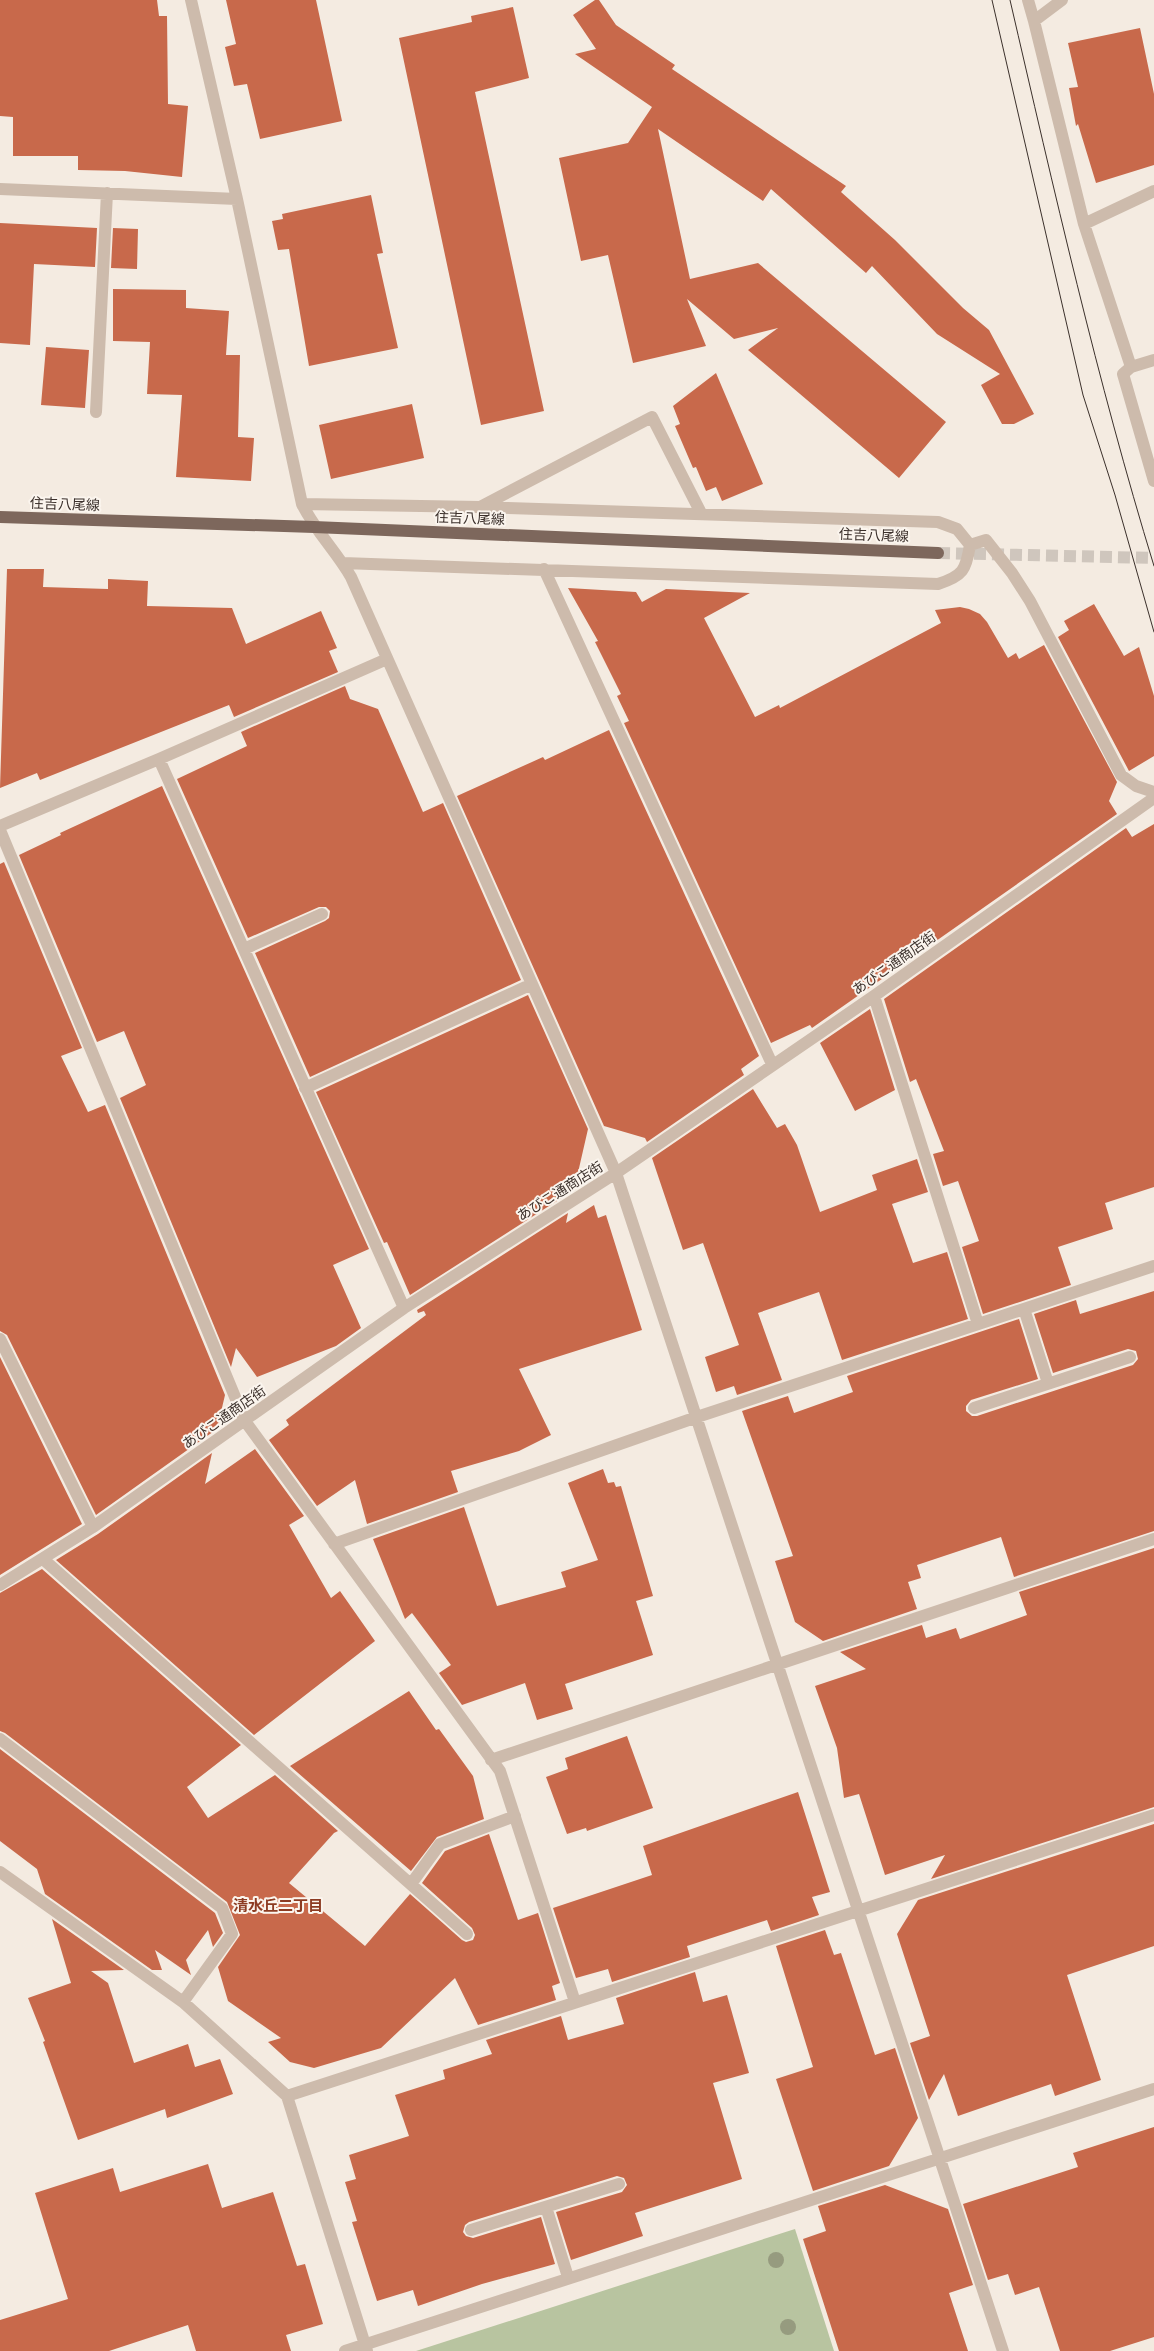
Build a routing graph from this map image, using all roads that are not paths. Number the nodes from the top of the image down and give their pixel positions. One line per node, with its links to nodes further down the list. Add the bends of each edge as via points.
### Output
1 (191, 0): 8 (street)
2 (1028, 0): 4 (street)
3 (1062, 0): 4 (street)
4 (1034, 22): 9 (street)
5 (0, 189): 7 (street)
6 (1154, 192): 9 (street)
7 (107, 193): 8 (street); 12 (street)
8 (237, 199): 14 (street)
9 (1084, 224): 11 (street)
10 (1154, 360): 11 (street)
11 (1131, 367): 13 (street, via 1123,374)
12 (96, 412)
13 (1154, 481)
14 (302, 504): 15 (street); 18 (street)
15 (480, 507): 16 (street); 16 (street, via 652,417)
16 (701, 514): 19 (street, via 938,522 958,529)
17 (0, 517): 18 (main road, 住吉八尾線)
18 (314, 527): 20 (main road, 住吉八尾線); 21 (street)
19 (970, 545): 22 (street, via 967,566 955,578 938,584); 25 (street, via 986,540 1012,573 1121,775 1136,786)
20 (938, 553)
21 (343, 563): 22 (street); 23 (street)
22 (544, 569): 33 (street)
23 (387, 659): 24 (street); 31 (street)
24 (159, 759): 27 (street); 30 (street)
25 (1154, 792)
26 (1154, 798): 32 (street, あびこ通商店街)
27 (0, 826)
28 (0, 830): 45 (street)
29 (322, 914): 30 (street)
30 (244, 949): 34 (street)
31 (532, 984): 34 (street); 35 (street)
32 (874, 996): 33 (street, あびこ通商店街); 39 (street)
33 (772, 1064): 35 (street, あびこ通商店街)
34 (306, 1088): 37 (street)
35 (616, 1173): 37 (street, あびこ通商店街); 44 (street)
36 (1154, 1266): 38 (street)
37 (404, 1308): 45 (street, あびこ通商店街)
38 (1024, 1309): 39 (street); 42 (street)
39 (978, 1324): 44 (street)
40 (0, 1339): 46 (street)
41 (1130, 1357): 42 (street)
42 (1048, 1384): 43 (street)
43 (974, 1408)
44 (697, 1417): 48 (street); 51 (street)
45 (245, 1421): 46 (street, あびこ通商店街); 48 (street)
46 (93, 1527): 49 (street, あびこ通商店街)
47 (1154, 1538): 51 (street)
48 (334, 1544): 53 (street)
49 (43, 1559): 50 (street, あびこ通商店街); 57 (street)
50 (0, 1584)
51 (778, 1664): 53 (street); 58 (street)
52 (0, 1739): 60 (street, via 222,1908 232,1934)
53 (491, 1760): 54 (street, via 500,1771)
54 (515, 1816): 57 (street, via 440,1844); 61 (street)
55 (1154, 1816): 58 (street)
56 (0, 1872): 60 (street)
57 (411, 1884): 59 (street)
58 (859, 1911): 61 (street); 64 (street)
59 (467, 1934)
60 (183, 2002): 63 (street)
61 (575, 2002): 63 (street)
62 (1154, 2090): 64 (street)
63 (287, 2096): 69 (street)
64 (941, 2159): 68 (street); 71 (street)
65 (619, 2184): 66 (street)
66 (546, 2207): 67 (street); 68 (street)
67 (471, 2230)
68 (568, 2277): 69 (street)
69 (366, 2348): 70 (street)
70 (344, 2351)
71 (1003, 2351)

